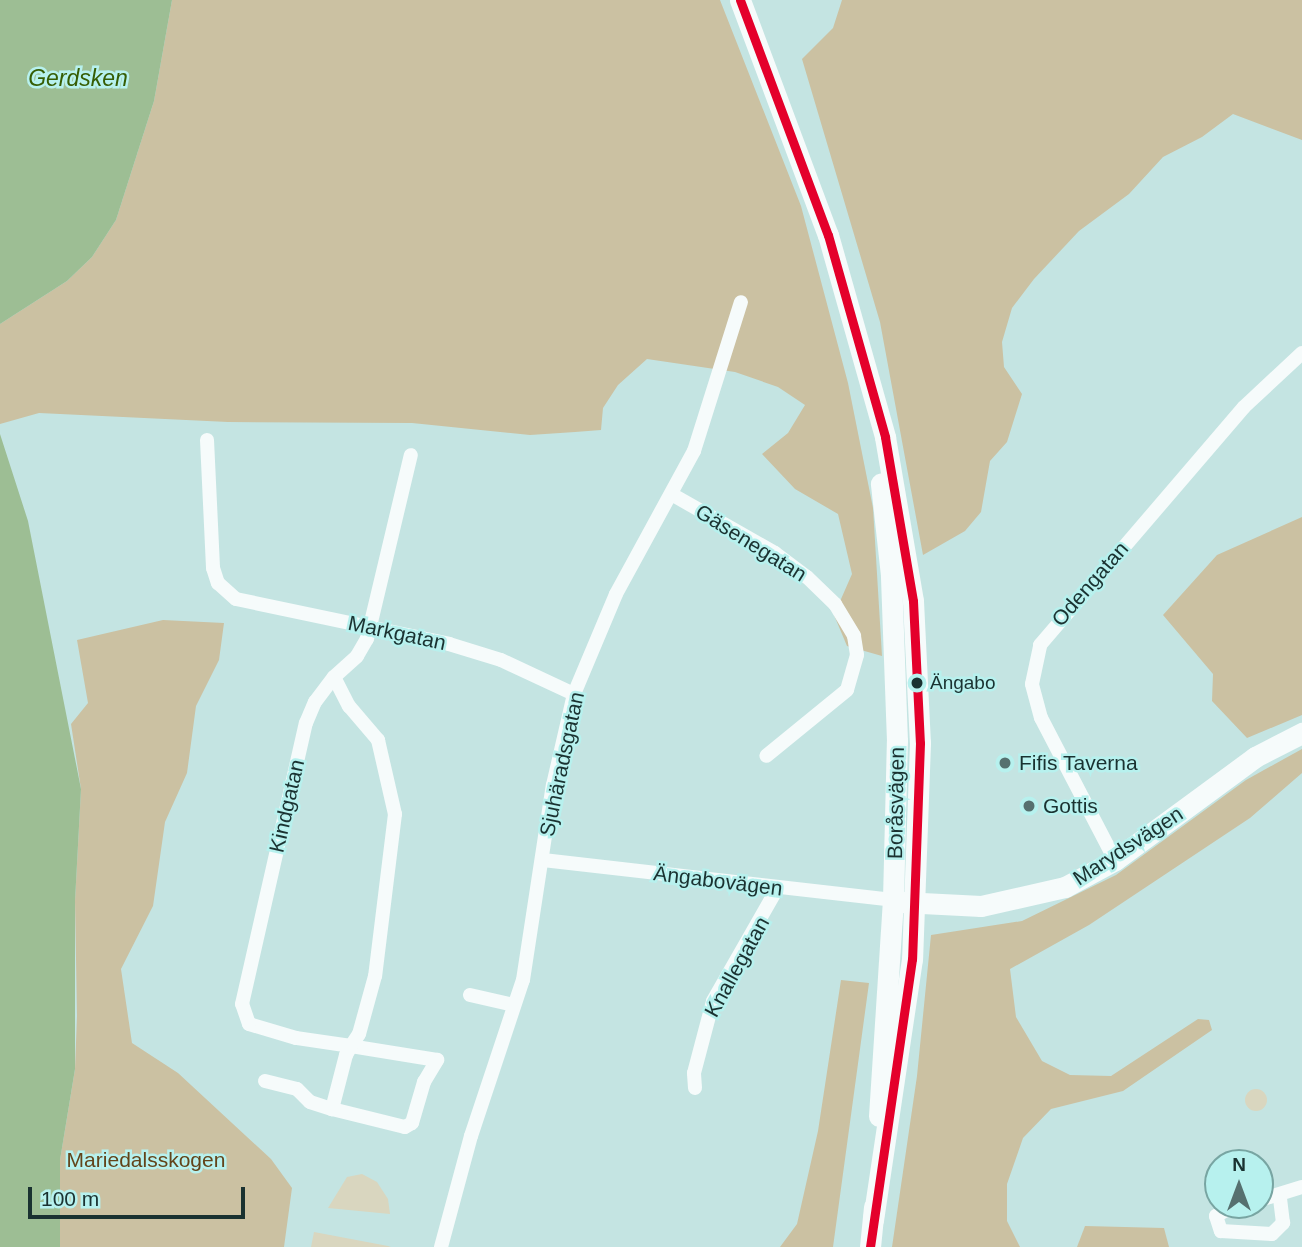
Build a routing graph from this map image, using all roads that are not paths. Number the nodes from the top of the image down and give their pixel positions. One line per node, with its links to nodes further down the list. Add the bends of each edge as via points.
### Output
1 (740, 0): 4 (main road, Boråsvägen, via 828,235)
2 (741, 302): 7 (street, Sjuhäradsgatan, via 704,424)
3 (1302, 353): 14 (street, Odengatan, via 1244,407 1040,645 1032,684 1038,709)
4 (870, 387): 16 (main road, Boråsvägen, via 895,643); 17 (main road, Boråsvägen, via 885,437 913,601 920,743)
5 (207, 440): 8 (street, Markgatan, via 213,568 218,583 236,599)
6 (411, 455): 8 (street, Kindgatan)
7 (673, 495): 10 (street, Sjuhäradsgatan, via 616,594); 12 (street, Gäsenegatan, via 775,553 807,577 835,604 854,636 857,655 847,690)
8 (370, 627): 9 (street, Kindgatan, via 357,656); 10 (street, Markgatan, via 501,660)
9 (334, 677): 20 (street, via 349,706 378,740 395,804 375,976 359,1034); 20 (street, Kindgatan, via 306,723 242,1004 249,1024)
10 (574, 695): 13 (street, Sjuhäradsgatan)
11 (1302, 733): 14 (main road, Marydsvägen, via 1255,757)
12 (766, 756)
13 (542, 860): 15 (street, Ängabovägen); 19 (street, Sjuhäradsgatan, via 532,935)
14 (1115, 860): 17 (main road, Marydsvägen, via 1065,887 1020,900 981,906)
15 (777, 889): 16 (street, Ängabovägen); 22 (street, Knallegatan, via 713,1001 696,1061)
16 (893, 901): 17 (main road, Marydsvägen); 28 (main road, Boråsvägen)
17 (915, 903): 28 (main road, Boråsvägen, via 905,1018)
18 (470, 995): 19 (street)
19 (514, 1005): 29 (street, Sjuhäradsgatan)
20 (351, 1046): 23 (street); 23 (street, via 437,1060 409,1126)
21 (265, 1081): 23 (street, via 298,1089 310,1102)
22 (695, 1088)
23 (332, 1109)
24 (1302, 1187): 25 (street)
25 (1280, 1197): 26 (street); 27 (street, via 1283,1223 1272,1234 1221,1231)
26 (1274, 1198)
27 (1217, 1219)
28 (873, 1220): 30 (main road, Boråsvägen)
29 (441, 1247)
30 (870, 1247)

